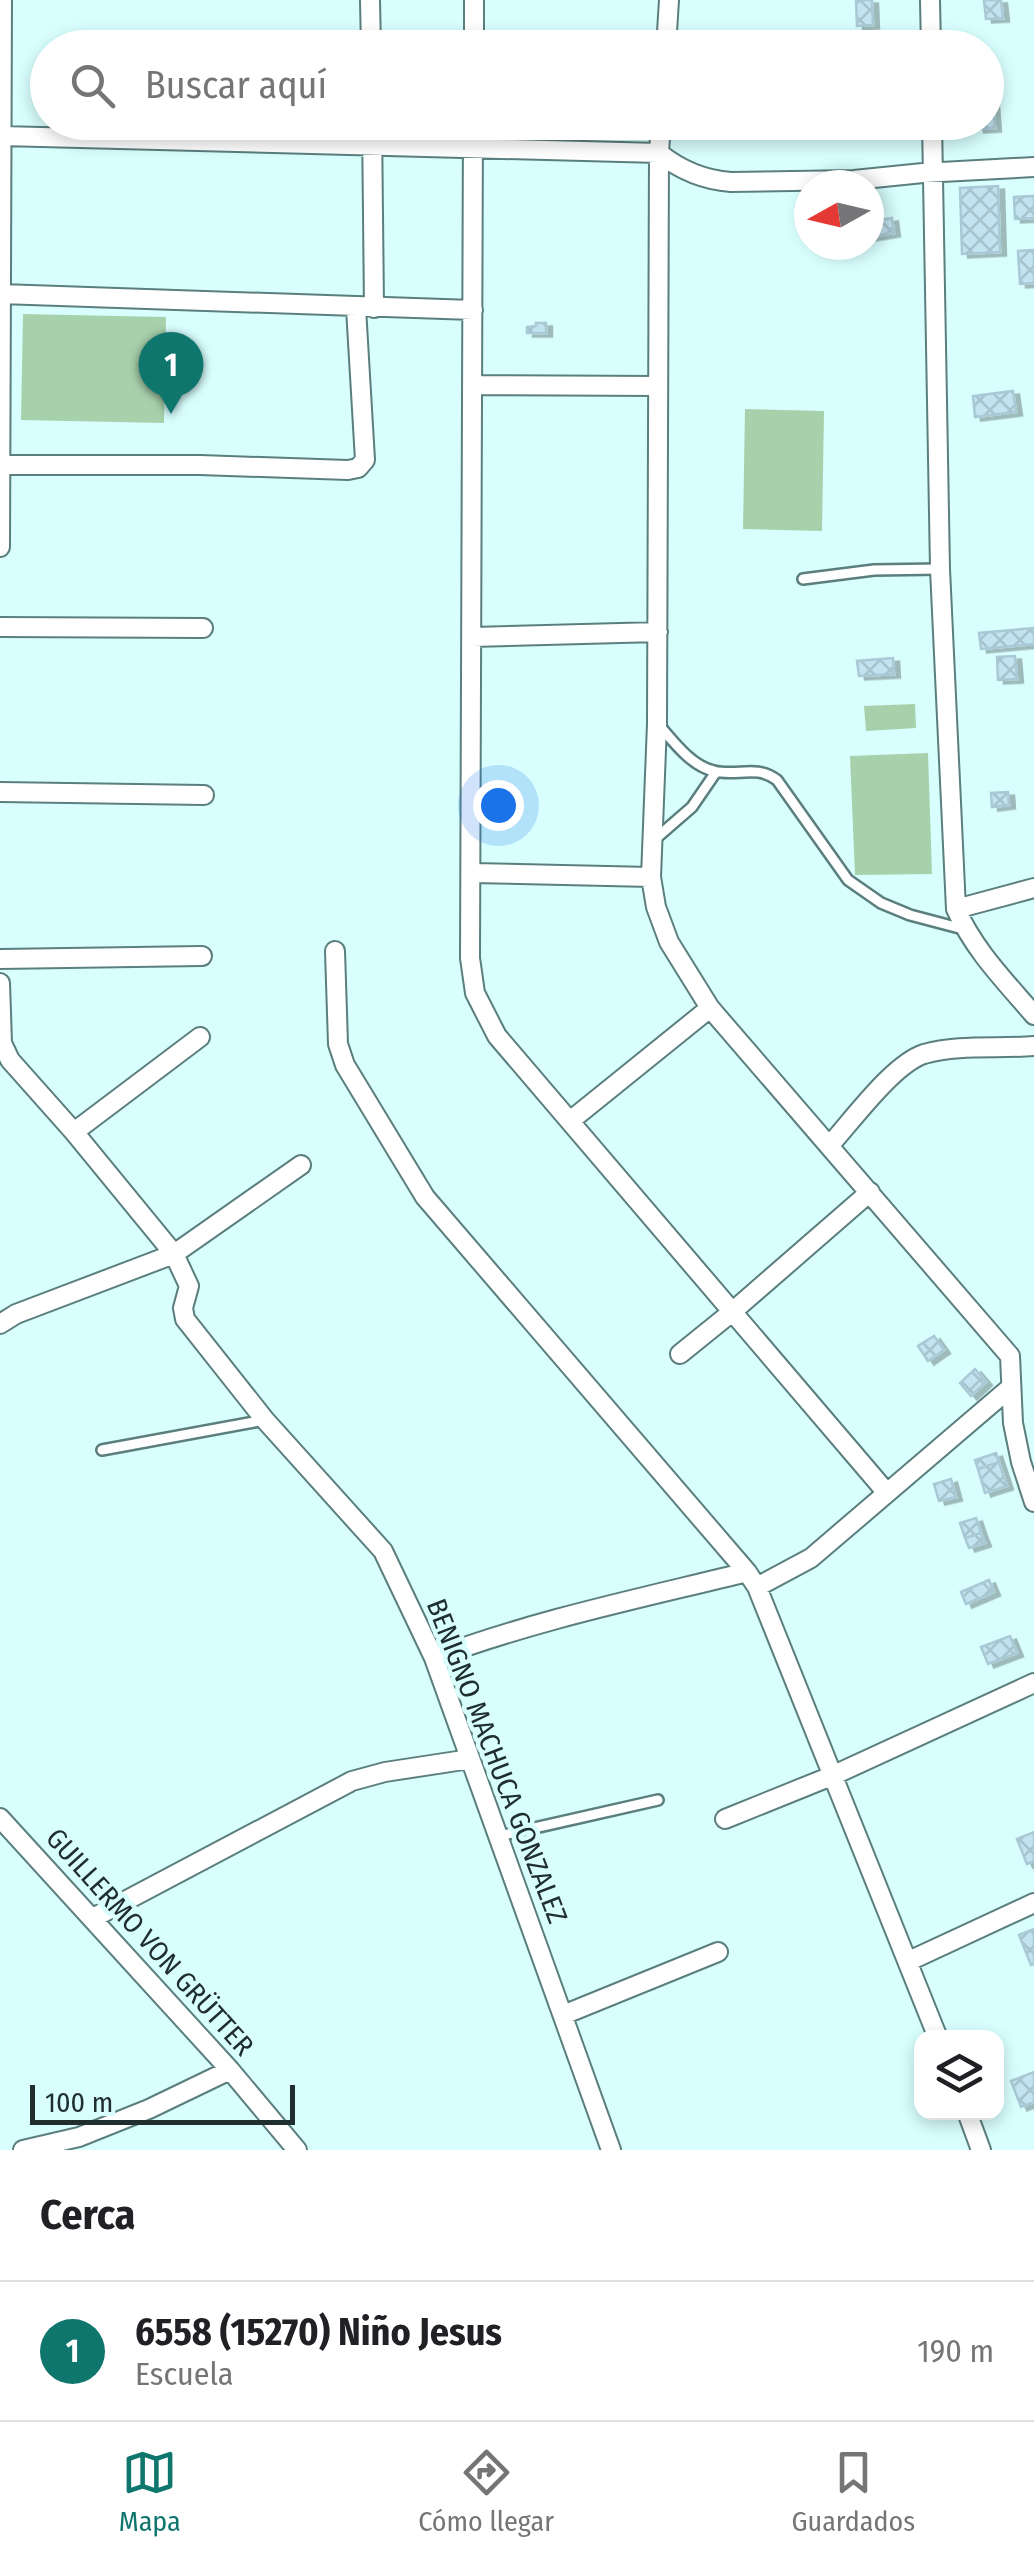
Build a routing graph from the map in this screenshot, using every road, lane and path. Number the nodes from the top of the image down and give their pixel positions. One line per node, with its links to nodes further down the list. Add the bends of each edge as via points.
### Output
1 (2, 0): 10 (street)
2 (370, 0): 6 (street)
3 (474, 0): 7 (street)
4 (669, 0): 8 (street)
5 (930, 0): 9 (street)
6 (371, 30)
7 (474, 30)
8 (667, 30)
9 (931, 30)
10 (2, 136): 11 (street); 22 (street)
11 (30, 137)
12 (150, 140): 17 (street)
13 (372, 140): 17 (street)
14 (474, 140): 18 (street)
15 (660, 140): 19 (street)
16 (932, 140): 21 (street)
17 (372, 146): 18 (street); 23 (street)
18 (474, 148): 19 (street); 24 (street)
19 (659, 153): 21 (street, via 712,181); 26 (street)
20 (1034, 167): 21 (street)
21 (933, 172): 29 (street)
22 (1, 294): 23 (street); 27 (street)
23 (365, 308): 24 (street); 27 (street, via 365,460 358,468)
24 (473, 310): 25 (street)
25 (473, 385): 26 (street); 34 (street)
26 (658, 386): 33 (street)
27 (0, 465): 28 (street)
28 (0, 546)
29 (940, 569): 30 (lane); 43 (street)
30 (803, 579)
31 (0, 626): 32 (street)
32 (203, 628)
33 (658, 632): 34 (street); 35 (street)
34 (472, 637): 40 (street)
35 (658, 724): 36 (lane, via 695,762); 39 (street)
36 (716, 772): 39 (lane, via 692,806); 44 (lane, via 769,773 848,880 910,915)
37 (0, 792): 38 (street)
38 (204, 794)
39 (652, 842): 41 (street)
40 (472, 873): 41 (street); 53 (street, via 475,994 497,1036)
41 (650, 877): 49 (street, via 669,942)
42 (1034, 888): 43 (street)
43 (956, 908): 44 (street)
44 (965, 930): 50 (street)
45 (335, 951): 67 (street, via 338,1044 425,1197)
46 (202, 956): 47 (street)
47 (0, 959)
48 (0, 983): 54 (street, BENIGNO MACHUCA GONZALEZ, via 2,1043 10,1060)
49 (710, 1008): 53 (street); 55 (street)
50 (1034, 1015)
51 (200, 1037): 54 (street)
52 (1034, 1046): 55 (street, via 922,1054 894,1074)
53 (570, 1121): 59 (street)
54 (74, 1132): 58 (street, BENIGNO MACHUCA GONZALEZ)
55 (829, 1146): 57 (street)
56 (301, 1165): 58 (street)
57 (870, 1192): 59 (street); 62 (street, via 1003,1344)
58 (174, 1254): 60 (street); 63 (street, BENIGNO MACHUCA GONZALEZ, via 190,1286 185,1318)
59 (732, 1312): 61 (street); 65 (street)
60 (0, 1324)
61 (680, 1354)
62 (1011, 1388): 65 (street); 66 (street, via 1020,1462)
63 (265, 1420): 64 (lane); 68 (street, BENIGNO MACHUCA GONZALEZ, via 383,1551)
64 (102, 1450)
65 (887, 1493): 67 (street, via 811,1558)
66 (1034, 1502)
67 (752, 1579): 68 (street, via 539,1623); 71 (street)
68 (434, 1658): 70 (street, BENIGNO MACHUCA GONZALEZ)
69 (1034, 1683): 71 (street)
70 (470, 1758): 75 (street, BENIGNO MACHUCA GONZALEZ); 77 (street, via 352,1782)
71 (834, 1775): 74 (street); 79 (street)
72 (658, 1800): 75 (lane)
73 (0, 1818): 77 (street, GUILLERMO VON GRÜTTER)
74 (725, 1819)
75 (499, 1836): 80 (street, BENIGNO MACHUCA GONZALEZ)
76 (1034, 1903): 79 (street)
77 (93, 1918): 82 (street, GUILLERMO VON GRÜTTER)
78 (718, 1952): 80 (street)
79 (909, 1961): 81 (street)
80 (562, 2015): 86 (street, BENIGNO MACHUCA GONZALEZ)
81 (935, 2030)
82 (230, 2070): 84 (street, via 79,2136); 85 (street, GUILLERMO VON GRÜTTER)
83 (970, 2120): 87 (street)
84 (22, 2150)
85 (297, 2150)
86 (611, 2150)
87 (981, 2150)

